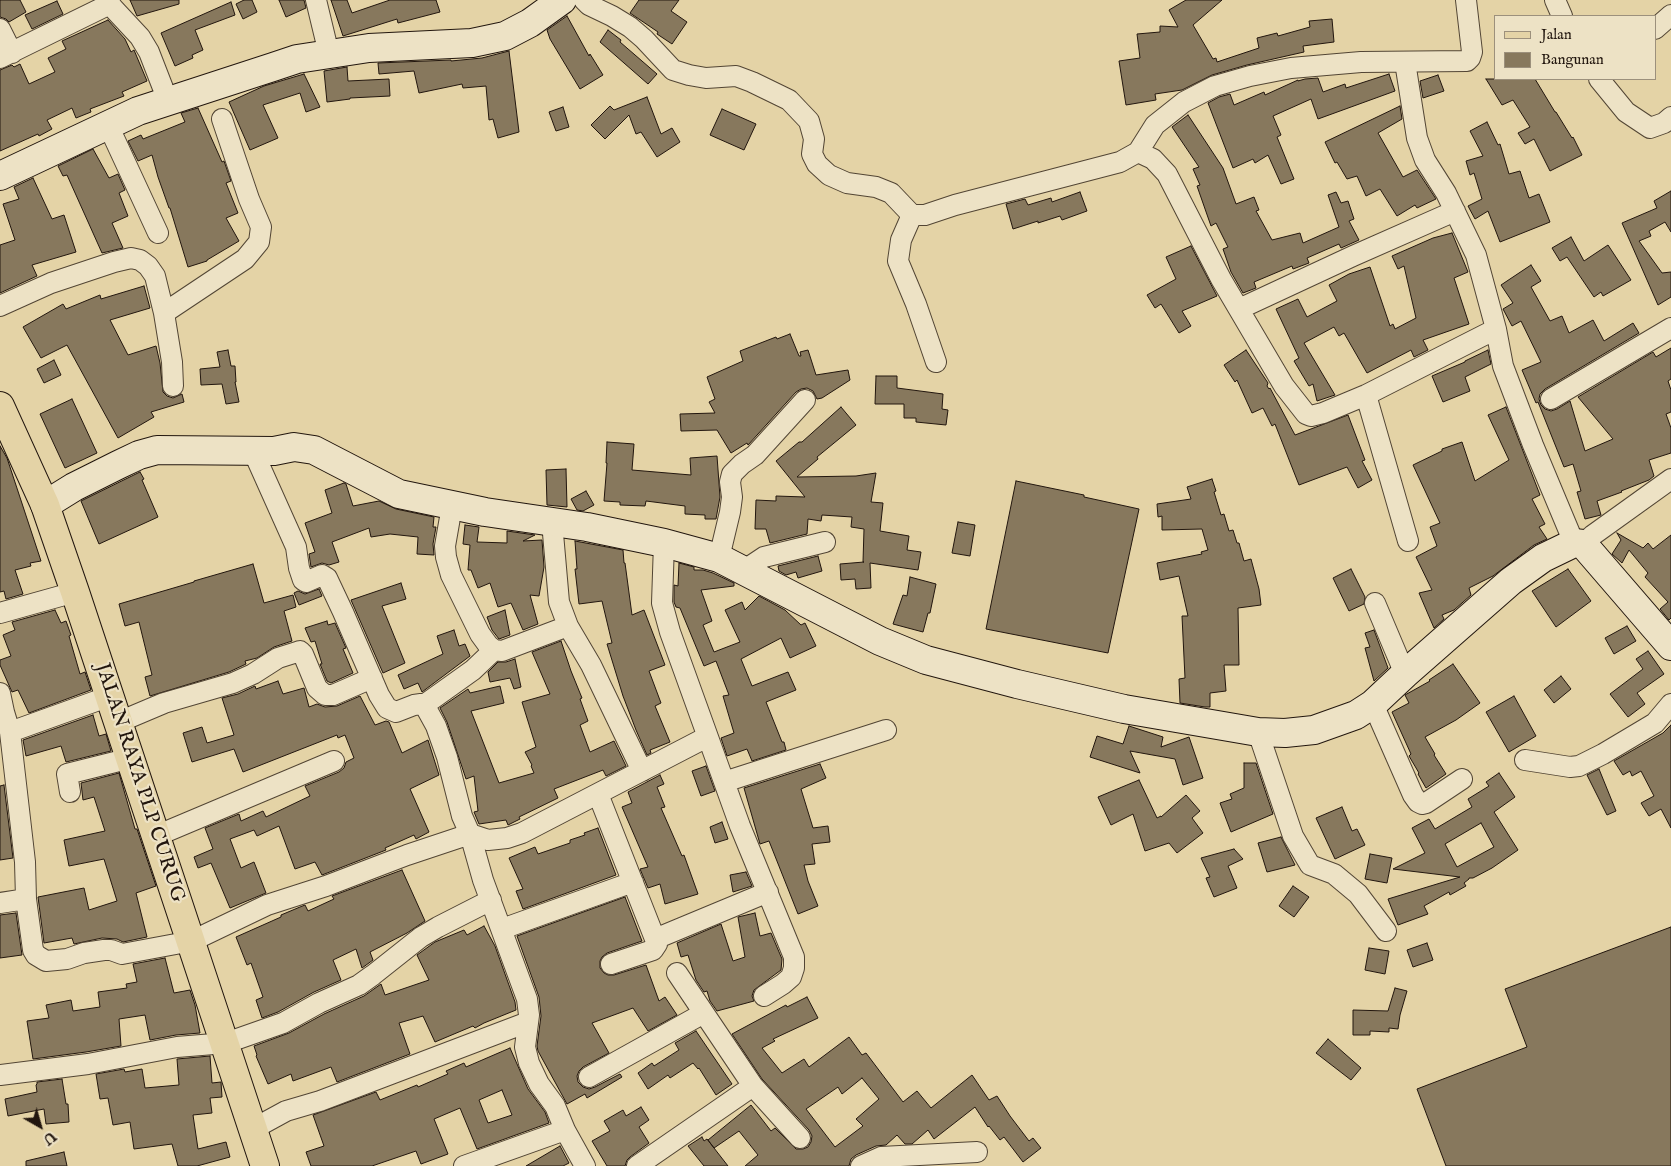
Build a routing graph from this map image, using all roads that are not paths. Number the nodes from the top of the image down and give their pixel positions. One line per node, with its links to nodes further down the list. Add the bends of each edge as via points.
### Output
1 (316, 0): 9 (street)
2 (562, 0): 9 (street, via 505,36 472,43 369,48)
3 (584, 0): 20 (street, via 589,6 630,27 673,70 706,78 736,76 789,100 809,121 814,138 812,154 817,164 829,175 847,183 876,187 891,193)
4 (1466, 0): 11 (street, via 1470,58 1467,61)
5 (109, 2): 10 (street); 13 (street, via 150,52)
6 (1671, 15): 7 (street)
7 (1656, 28)
8 (0, 29): 10 (street)
9 (330, 54): 13 (street, via 298,59)
10 (6, 56)
11 (1405, 62): 17 (street, via 1291,68 1215,86 1184,102 1156,125); 19 (street, via 1417,138 1425,160)
12 (1600, 80): 14 (street, via 1626,112 1650,128)
13 (168, 101): 16 (street)
14 (1671, 117)
15 (222, 119): 24 (street, via 261,227 259,242 245,259)
16 (108, 125): 18 (street); 21 (street)
17 (1138, 152): 20 (street, via 1120,162 925,215); 23 (street, via 1153,159 1167,174)
18 (0, 176)
19 (1455, 212): 23 (street); 26 (street, via 1476,256)
20 (912, 215): 27 (street, via 901,240 898,261)
21 (158, 234)
22 (0, 306): 24 (street, via 51,283 130,258 148,266)
23 (1239, 309): 29 (street, via 1284,386 1306,414 1323,413)
24 (164, 313): 28 (street)
25 (1671, 328): 31 (street)
26 (1496, 329): 29 (street); 41 (street, via 1503,366 1533,445)
27 (936, 362)
28 (173, 386)
29 (1366, 395): 38 (street)
30 (805, 400): 42 (street, via 755,456 732,474 730,512)
31 (1551, 400)
32 (0, 406): 35 (main road, JALAN RAYA PLP CURUG)
33 (253, 451): 35 (street, via 157,450 118,465); 36 (street, via 294,447 314,450 399,494); 51 (street, via 296,547 303,580 327,578)
34 (1671, 479): 41 (street)
35 (44, 505): 44 (main road, JALAN RAYA PLP CURUG)
36 (452, 506): 37 (street); 49 (street, via 446,546 451,575 480,634)
37 (552, 522): 40 (street); 47 (street, via 557,591)
38 (1408, 541)
39 (825, 542): 43 (street, via 764,557)
40 (664, 543): 42 (street); 61 (street, via 662,603)
41 (1579, 544): 48 (street); 50 (street, via 1544,558 1511,581)
42 (719, 558): 43 (street)
43 (743, 571): 60 (street, via 880,641 926,660 1124,709)
44 (75, 592): 46 (street); 52 (main road, JALAN RAYA PLP CURUG)
45 (1375, 603): 50 (street)
46 (0, 613)
47 (568, 626): 49 (street, via 502,651); 65 (street, via 591,665)
48 (1671, 646)
49 (494, 650): 55 (street, via 473,670)
50 (1406, 674): 53 (street)
51 (372, 678): 55 (street, via 390,711); 57 (street, via 333,695 325,695 317,688 300,651 278,658 233,683 164,703)
52 (110, 696): 57 (main road, JALAN RAYA PLP CURUG); 59 (street)
53 (1374, 704): 60 (street, via 1356,715 1314,730 1285,734); 66 (street, via 1418,802 1426,803)
54 (1671, 704): 63 (street, via 1655,723 1579,766)
55 (424, 705): 70 (street, via 436,726)
56 (1, 706): 59 (street)
57 (119, 722): 62 (main road, JALAN RAYA PLP CURUG)
58 (886, 730): 67 (street)
59 (10, 732): 74 (street)
60 (1258, 732): 78 (street, via 1293,836 1310,864 1334,874 1358,894)
61 (707, 737): 65 (street); 67 (street)
62 (131, 758): 68 (street, via 67,774); 71 (main road, JALAN RAYA PLP CURUG)
63 (1525, 760)
64 (334, 761): 71 (street)
65 (642, 771): 69 (street)
66 (1462, 779)
67 (724, 782): 73 (street)
68 (70, 792)
69 (598, 794): 70 (street, via 508,838 488,840); 72 (street)
70 (470, 834): 75 (street); 80 (street, via 267,905)
71 (156, 836): 80 (main road, JALAN RAYA PLP CURUG)
72 (633, 882): 77 (street); 79 (street)
73 (768, 892): 79 (street); 83 (street, via 794,958 794,968 787,980)
74 (26, 899): 76 (street); 80 (street, via 33,950 46,961 104,950 122,954)
75 (491, 900): 77 (street); 86 (street, via 421,937 359,985 283,1023)
76 (0, 903)
77 (502, 929): 85 (street, via 527,999)
78 (1386, 931)
79 (656, 938): 81 (street, via 653,950)
80 (192, 941): 86 (main road, JALAN RAYA PLP CURUG)
81 (611, 964)
82 (677, 972): 84 (street)
83 (764, 996)
84 (704, 1013): 88 (street); 89 (street)
85 (528, 1022): 90 (street, via 320,1102 286,1111); 91 (street, via 525,1047 529,1063 555,1106)
86 (226, 1043): 87 (street, via 177,1047 88,1064); 90 (main road, JALAN RAYA PLP CURUG)
87 (0, 1075)
88 (588, 1077)
89 (753, 1086): 92 (street); 97 (street)
90 (254, 1129): 94 (main road, JALAN RAYA PLP CURUG)
91 (565, 1130): 95 (street); 96 (street)
92 (800, 1138)
93 (977, 1152): 98 (street, via 881,1157)
94 (265, 1166)
95 (464, 1166)
96 (585, 1166)
97 (637, 1166)
98 (861, 1166)

